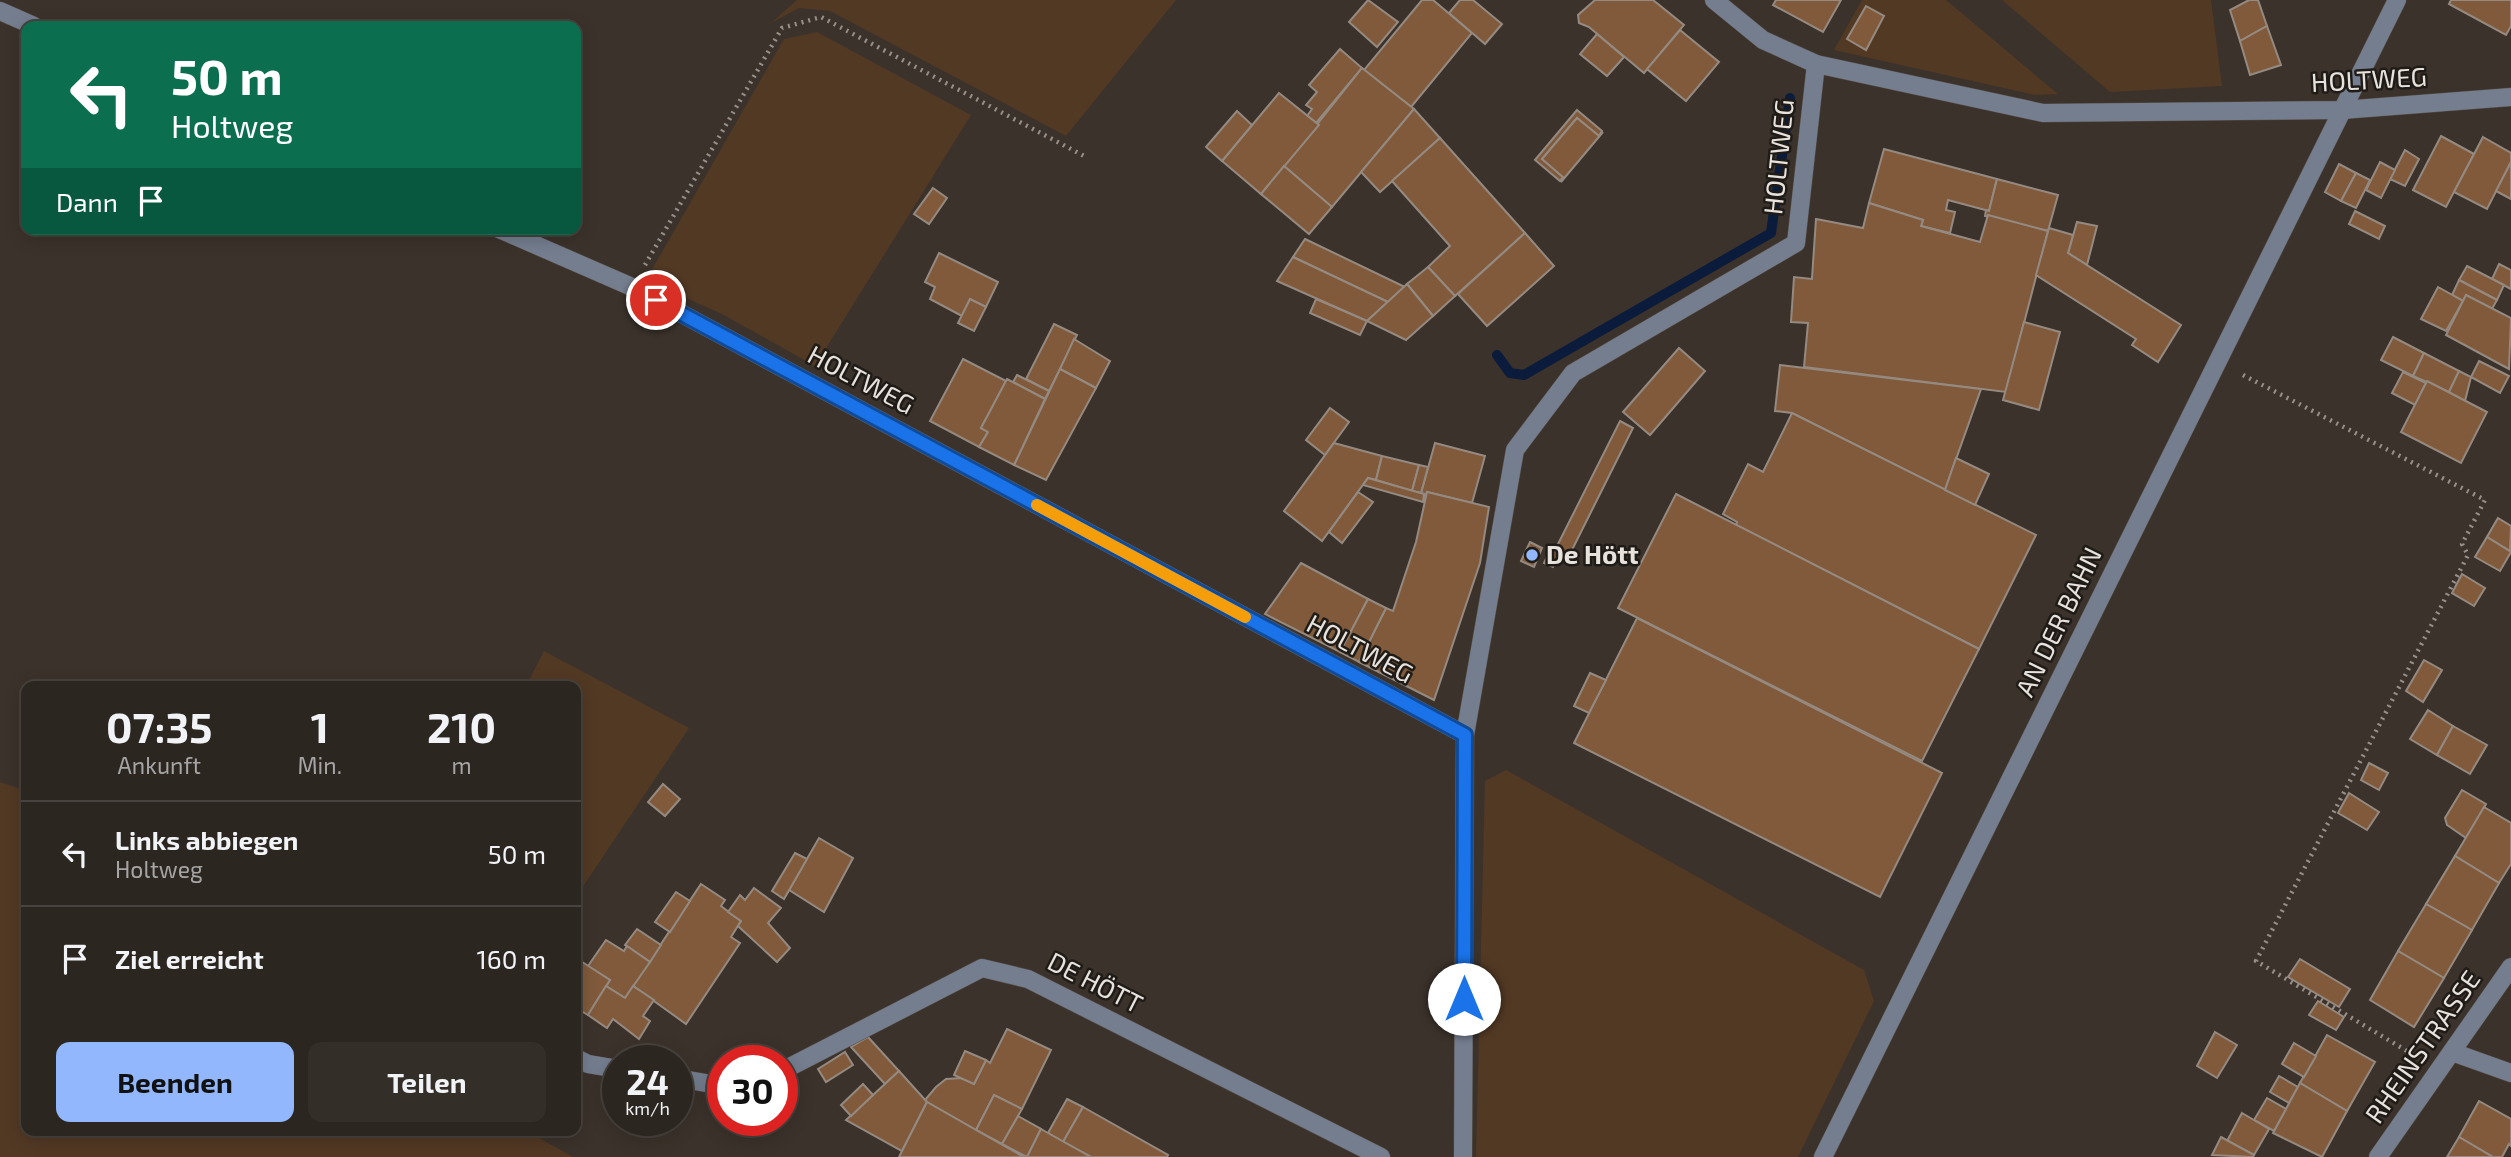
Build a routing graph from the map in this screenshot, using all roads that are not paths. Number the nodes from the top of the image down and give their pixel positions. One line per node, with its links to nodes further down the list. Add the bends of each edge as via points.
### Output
1 (1714, 0): 5 (street, HOLTWEG, via 1763,40)
2 (2397, 0): 7 (street, AN DER BAHN)
3 (0, 11): 4 (street)
4 (23, 21)
5 (1816, 64): 7 (street, HOLTWEG, via 2043,113); 9 (street, HOLTWEG, via 1796,243 1573,373 1515,450)
6 (2511, 97): 7 (street, HOLTWEG)
7 (2343, 110): 18 (street, AN DER BAHN)
8 (513, 235): 9 (street, HOLTWEG, via 632,287)
9 (1465, 735): 17 (street)
10 (2511, 967): 11 (street, RHEINSTRASSE)
11 (2452, 1052): 15 (street); 19 (street, RHEINSTRASSE)
12 (581, 1060): 14 (street)
13 (798, 1063): 16 (street, DE HÖTT, via 982,968 1028,979)
14 (602, 1066)
15 (2511, 1073)
16 (1381, 1157)
17 (1463, 1157)
18 (1823, 1157)
19 (2378, 1157)

